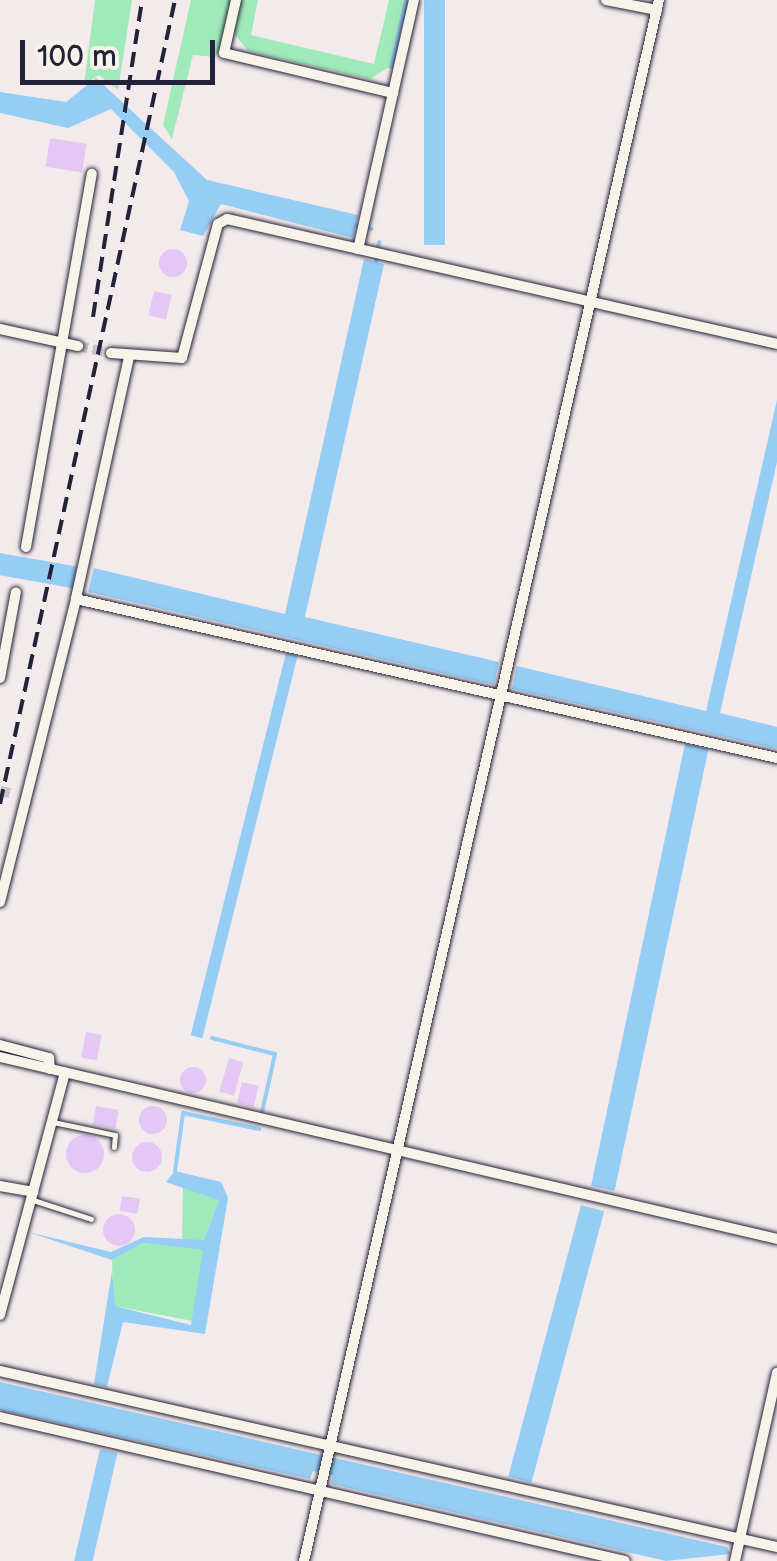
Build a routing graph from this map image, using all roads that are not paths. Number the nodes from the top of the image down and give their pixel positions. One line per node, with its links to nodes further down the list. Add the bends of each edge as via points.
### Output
1 (236, 0): 6 (street, via 224,53)
2 (414, 0): 6 (street)
3 (606, 0): 5 (street)
4 (636, 0): 5 (street)
5 (658, 5): 9 (street)
6 (392, 93): 8 (street)
7 (92, 174): 12 (street)
8 (358, 249): 9 (street); 14 (street, via 218,224 182,358)
9 (588, 302): 11 (street); 19 (street)
10 (0, 330): 12 (street)
11 (777, 344)
12 (72, 345): 15 (street)
13 (111, 353): 14 (street)
14 (130, 357): 17 (street)
15 (26, 547)
16 (16, 592): 18 (street)
17 (76, 599): 19 (street); 21 (street, via 18,795)
18 (0, 678)
19 (501, 695): 20 (street); 28 (street)
20 (777, 758)
21 (0, 902)
22 (0, 1045): 24 (street, via 48,1058)
23 (0, 1056): 24 (street)
24 (50, 1069): 25 (street)
25 (65, 1074): 26 (street); 28 (street)
26 (53, 1122): 27 (lane, via 115,1135); 30 (street)
27 (114, 1147)
28 (396, 1152): 32 (street); 37 (street)
29 (0, 1186): 30 (street)
30 (32, 1196): 31 (lane); 33 (street)
31 (91, 1220)
32 (777, 1239)
33 (0, 1315)
34 (0, 1371): 37 (street)
35 (777, 1373): 39 (street)
36 (0, 1417): 38 (street)
37 (329, 1452): 38 (street); 39 (street)
38 (320, 1491): 41 (street); 42 (street)
39 (739, 1542): 40 (street); 43 (street)
40 (777, 1547)
41 (304, 1561)
42 (625, 1561)
43 (734, 1561)

